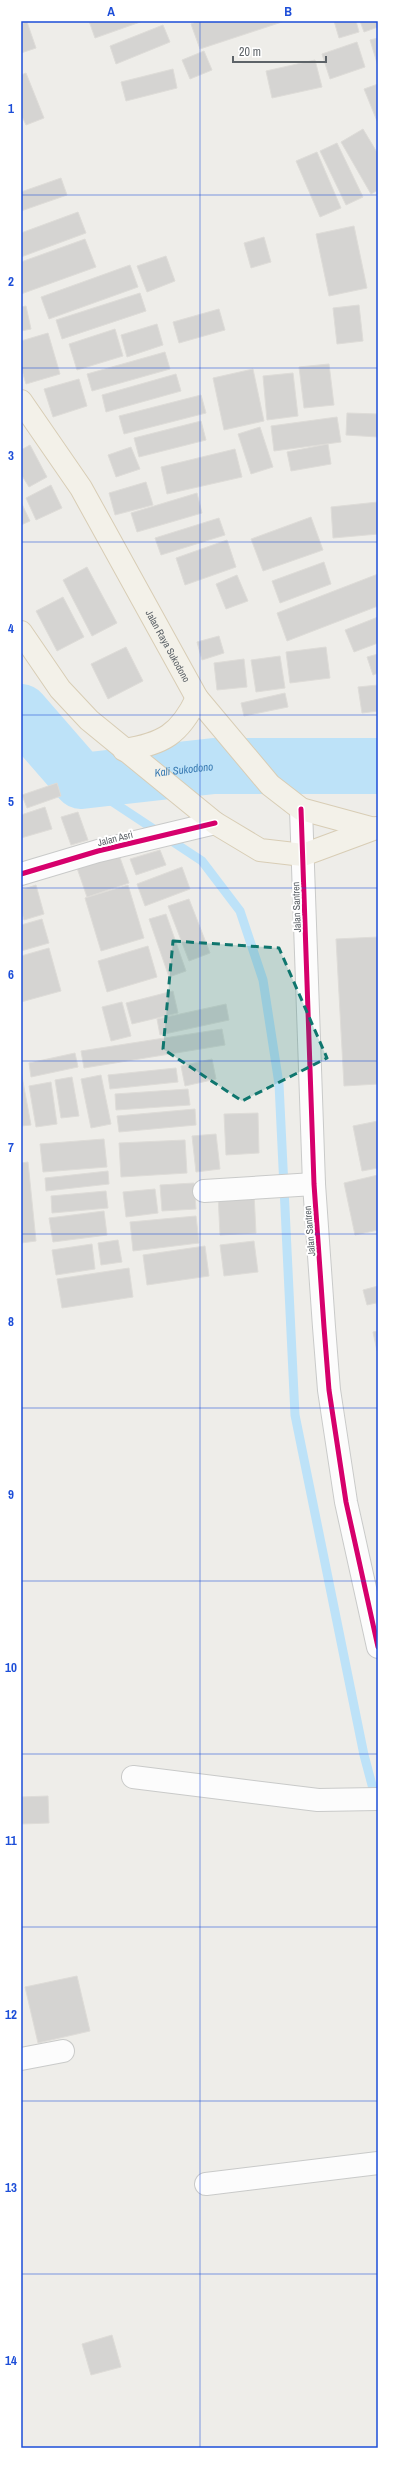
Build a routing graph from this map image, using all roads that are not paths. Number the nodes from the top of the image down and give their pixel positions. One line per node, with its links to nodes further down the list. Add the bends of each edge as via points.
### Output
1 (21, 402): 3 (main road, Jalan Raya Sukodono, via 81,488)
2 (21, 632): 4 (main road, via 60,689 89,720)
3 (203, 705): 4 (main road, via 171,736 150,746); 5 (main road, Jalan Raya Sukodono, via 270,785)
4 (124, 750): 6 (main road)
5 (301, 809): 7 (main road, Jalan Raya Sukodono); 8 (street, Jalan Santren)
6 (215, 823): 8 (main road, via 260,850); 9 (street, Jalan Asri, via 165,834)
7 (374, 828): 8 (main road, Jalan Raya Sukodono)
8 (303, 856): 10 (street, Jalan Santren)
9 (21, 874)
10 (306, 1185): 11 (street); 12 (street, Jalan Santren, via 329,1390 346,1502)
11 (204, 1191)
12 (378, 1647)
13 (133, 1777): 14 (street, via 318,1800)
14 (372, 1800)
15 (63, 2051): 16 (street)
16 (21, 2059)
17 (378, 2163): 18 (street)
18 (206, 2184)

